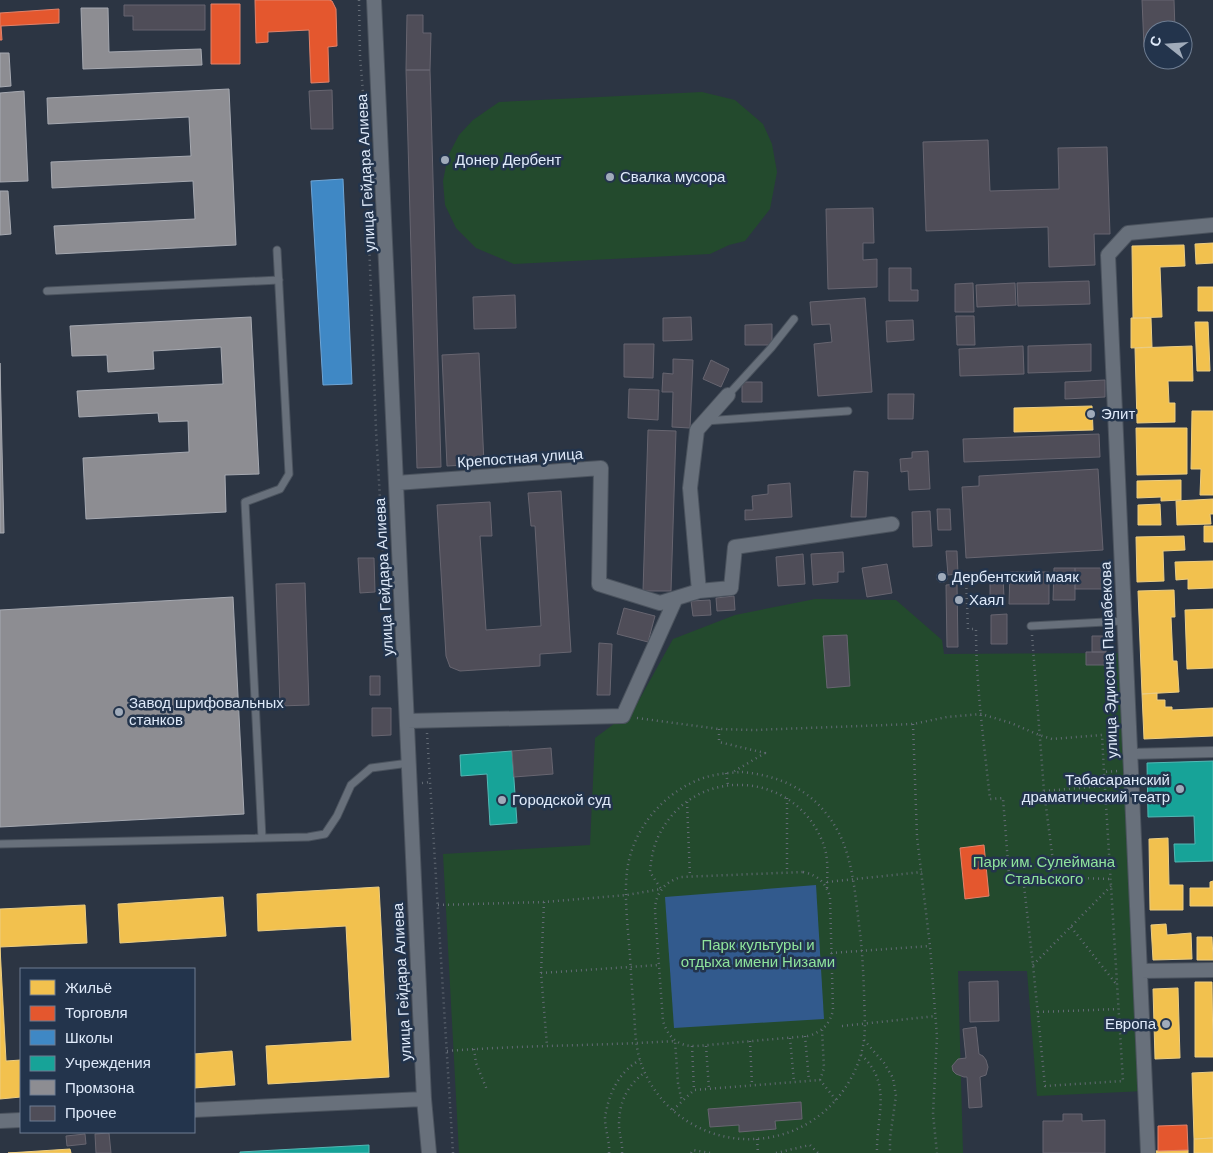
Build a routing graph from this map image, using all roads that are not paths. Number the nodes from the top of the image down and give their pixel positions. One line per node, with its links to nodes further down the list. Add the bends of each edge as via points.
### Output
1 (374, 0): 10 (street, улица Гейдара Алиева)
2 (1213, 226): 14 (street, улица Эдисона Пашабекова, via 1128,233 1108,255)
3 (277, 250): 4 (lane)
4 (279, 280): 5 (lane); 20 (lane, via 289,474 280,488 245,502)
5 (47, 291)
6 (794, 319): 7 (lane)
7 (728, 395): 9 (street)
8 (848, 411): 9 (lane)
9 (705, 421): 12 (street, via 697,430 690,488)
10 (396, 483): 13 (street, Крепостная улица, via 601,468 599,584 660,602); 16 (street, улица Гейдара Алиева)
11 (892, 524): 12 (street, Крепостная улица, via 736,547 731,588)
12 (699, 591): 13 (street, Крепостная улица)
13 (676, 598): 16 (street, via 623,716)
14 (1124, 621): 15 (lane); 18 (street, улица Эдисона Пашабекова)
15 (1031, 626)
16 (407, 722): 19 (street, улица Гейдара Алиева)
17 (1213, 752): 18 (street)
18 (1129, 754): 23 (street, улица Эдисона Пашабекова)
19 (409, 762): 20 (lane, via 371,768 351,785 326,834); 24 (street, улица Гейдара Алиева)
20 (262, 838): 21 (lane)
21 (0, 844)
22 (1213, 970): 23 (street)
23 (1140, 971): 29 (street, улица Эдисона Пашабекова)
24 (424, 1099): 25 (street); 28 (street, улица Гейдара Алиева)
25 (195, 1110)
26 (20, 1120): 27 (street)
27 (0, 1121)
28 (429, 1153)
29 (1148, 1153)

